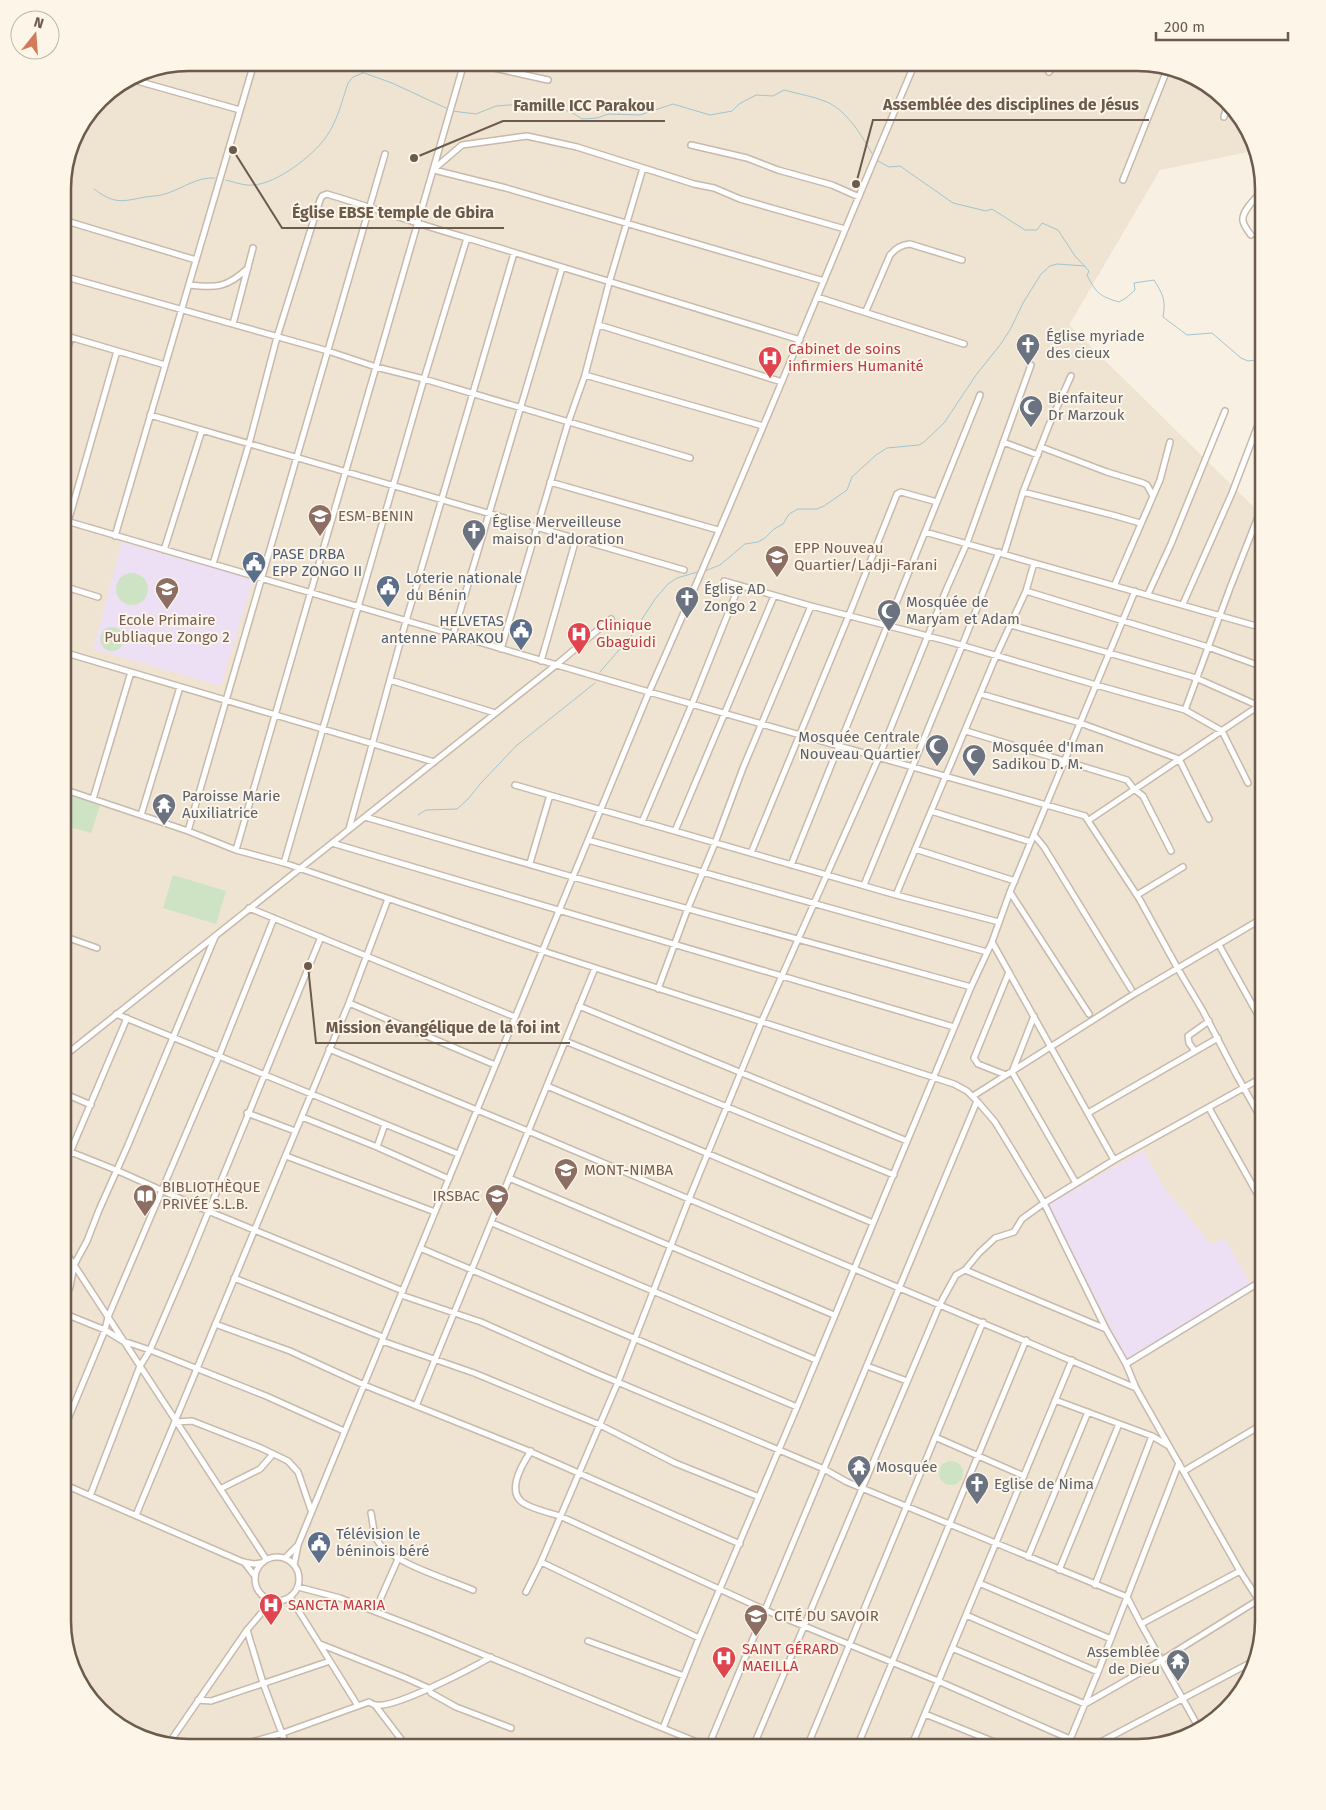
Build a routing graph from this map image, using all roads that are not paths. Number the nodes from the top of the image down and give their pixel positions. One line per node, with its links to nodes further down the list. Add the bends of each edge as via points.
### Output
1 (251, 72): 8 (street)
2 (462, 72): 14 (street)
3 (512, 72): 6 (street)
4 (911, 72): 16 (street)
5 (1165, 76): 15 (street)
6 (548, 80)
7 (140, 82): 8 (street)
8 (240, 110): 27 (street)
9 (1225, 112): 10 (street)
10 (1224, 117)
11 (690, 145): 16 (street, via 747,158)
12 (385, 154): 18 (street)
13 (643, 168): 14 (street, via 577,147 527,136 462,145); 20 (street); 22 (street)
14 (434, 170): 20 (street); 21 (street)
15 (1123, 180)
16 (859, 197): 22 (street)
17 (1255, 200): 23 (street, via 1243,217)
18 (370, 207): 21 (street); 41 (street, via 326,194 322,196); 45 (street)
19 (72, 223): 27 (street)
20 (627, 223): 32 (street); 33 (street)
21 (418, 224): 24 (street); 48 (street)
22 (845, 229): 32 (street)
23 (1251, 235)
24 (467, 238): 26 (street); 51 (street)
25 (253, 248): 29 (street)
26 (514, 253): 30 (street); 53 (street)
27 (196, 260): 34 (street)
28 (962, 260): 37 (street, via 910,244 896,248)
29 (248, 268): 34 (street, via 234,281 210,287); 38 (street)
30 (562, 268): 33 (street); 55 (street)
31 (72, 278): 36 (street)
32 (824, 281): 35 (street)
33 (609, 283): 39 (street); 42 (street)
34 (189, 285): 36 (street)
35 (817, 297): 37 (street); 42 (street)
36 (181, 309): 38 (street); 46 (street)
37 (866, 312): 43 (street)
38 (234, 324): 41 (street)
39 (599, 325): 49 (street); 52 (street)
40 (71, 337): 44 (street)
41 (276, 337): 45 (street); 64 (street)
42 (800, 340): 52 (street)
43 (964, 344)
44 (117, 351): 46 (street); 74 (street)
45 (328, 351): 48 (street); 67 (street)
46 (165, 365): 57 (street)
47 (1031, 365): 62 (street)
48 (376, 367): 51 (street); 69 (street)
49 (585, 375): 58 (street); 59 (street)
50 (1071, 376): 65 (street)
51 (424, 379): 53 (street); 71 (street)
52 (782, 382): 59 (street)
53 (472, 394): 55 (street); 75 (street)
54 (980, 395): 76 (street)
55 (520, 408): 58 (street); 77 (street)
56 (1225, 411): 100 (street)
57 (150, 415): 60 (street); 84 (street)
58 (568, 422): 68 (street); 70 (street)
59 (763, 426): 82 (street)
60 (202, 430): 64 (street); 87 (street)
61 (1255, 435): 103 (street)
62 (1003, 442): 66 (street); 86 (street)
63 (1170, 442): 73 (street)
64 (249, 444): 67 (street); 90 (street)
65 (1041, 447): 66 (street); 73 (street, via 1143,483)
66 (1038, 455): 72 (street)
67 (297, 458): 69 (street); 92 (street)
68 (690, 458)
69 (346, 472): 71 (street); 99 (street)
70 (550, 482): 80 (street); 82 (street)
71 (394, 486): 75 (street); 105 (street)
72 (1023, 492): 79 (street); 88 (street)
73 (1153, 496): 79 (street)
74 (72, 499)
75 (442, 500): 77 (street); 110 (street)
76 (937, 502): 83 (street); 106 (street, via 901,492 897,494)
77 (490, 514): 80 (street); 114 (street)
78 (72, 523): 84 (street)
79 (1140, 524): 94 (street)
80 (537, 527): 85 (street); 118 (street)
81 (1255, 527): 107 (street)
82 (718, 530): 130 (street)
83 (925, 532): 86 (street); 111 (street)
84 (115, 536): 87 (street)
85 (576, 539): 91 (street); 122 (street)
86 (967, 543): 88 (street); 115 (street)
87 (164, 550): 90 (street)
88 (1001, 553): 89 (street); 116 (street)
89 (1034, 563): 94 (street); 97 (street)
90 (212, 564): 92 (street)
91 (684, 570)
92 (261, 578): 99 (street); 132 (street)
93 (724, 581): 95 (street)
94 (1115, 584): 98 (street)
95 (739, 586): 101 (street); 134 (street)
96 (72, 589): 102 (street)
97 (1026, 591): 109 (street); 112 (street)
98 (1135, 591): 100 (street); 109 (street)
99 (311, 593): 105 (street); 138 (street)
100 (1148, 594): 103 (street)
101 (774, 596): 104 (street); 139 (street)
102 (98, 597)
103 (1183, 604): 107 (street)
104 (811, 606): 106 (street); 141 (street)
105 (359, 607): 110 (street); 142 (street)
106 (849, 615): 111 (street); 145 (street)
107 (1220, 615): 113 (street); 117 (street)
108 (611, 619): 124 (street)
109 (1123, 620): 117 (street); 119 (street)
110 (406, 621): 114 (street); 127 (street)
111 (887, 624): 115 (street); 147 (street)
112 (1011, 625): 119 (street); 121 (street)
113 (1255, 625)
114 (453, 635): 118 (street)
115 (928, 636): 116 (street); 148 (street)
116 (962, 646): 121 (street); 152 (street)
117 (1208, 647): 123 (street); 126 (street)
118 (501, 649): 122 (street)
119 (1109, 653): 126 (street); 128 (street)
120 (72, 655): 125 (street)
121 (996, 656): 128 (street); 131 (street)
122 (541, 661): 124 (street)
123 (1255, 664)
124 (556, 665): 130 (street); 137 (street)
125 (130, 672): 129 (street); 159 (street)
126 (1196, 678): 133 (street); 136 (street)
127 (390, 680): 137 (street); 146 (street)
128 (1096, 686): 136 (street); 140 (street)
129 (180, 687): 132 (street); 163 (street)
130 (648, 692): 134 (street); 161 (street)
131 (981, 694): 140 (street); 144 (street)
132 (226, 700): 138 (street); 169 (street)
133 (1255, 702)
134 (692, 704): 139 (street); 167 (street)
135 (1255, 708): 143 (street)
136 (1185, 710): 143 (street)
137 (495, 713): 151 (street)
138 (275, 714): 142 (street); 177 (street)
139 (725, 714): 141 (street); 170 (street)
140 (1080, 723): 149 (street); 150 (street)
141 (762, 724): 145 (street); 175 (street)
142 (324, 728): 146 (street); 180 (street)
143 (1222, 730): 149 (street); 154 (street)
144 (966, 731): 150 (street); 153 (street)
145 (799, 734): 147 (street); 179 (street)
146 (372, 743): 151 (street); 168 (street)
147 (839, 746): 148 (street); 182 (street)
148 (878, 757): 152 (street); 186 (street)
149 (1179, 759): 156 (street); 165 (street)
150 (1065, 760): 156 (street, via 1128,780); 160 (street)
151 (434, 762): 164 (street)
152 (911, 766): 153 (street); 189 (street)
153 (946, 776): 160 (street); 162 (street)
154 (1248, 784)
155 (515, 785): 158 (street)
156 (1134, 789): 166 (street); 178 (street, via 1143,796)
157 (72, 792): 159 (street)
158 (550, 795): 161 (street); 181 (street)
159 (93, 799): 163 (street)
160 (1046, 805): 166 (street); 171 (street)
161 (600, 810): 167 (street); 172 (street)
162 (931, 811): 173 (street); 176 (street)
163 (141, 815): 169 (street)
164 (365, 817): 168 (street); 181 (street)
165 (1209, 819)
166 (1089, 820): 192 (street)
167 (642, 822): 170 (street)
168 (348, 830): 174 (street)
169 (188, 831): 177 (street)
170 (675, 831): 175 (street)
171 (1034, 835): 173 (street); 218 (street)
172 (588, 840): 185 (street); 187 (street)
173 (1031, 842): 188 (street)
174 (332, 843): 184 (street); 197 (street)
175 (715, 843): 179 (street); 185 (street)
176 (915, 849): 188 (street); 191 (street)
177 (236, 850): 180 (street)
178 (1171, 851)
179 (751, 853): 182 (street)
180 (284, 863): 184 (street)
181 (530, 863): 187 (street)
182 (791, 864): 186 (street)
183 (1183, 867): 192 (street)
184 (299, 868): 193 (street); 195 (street)
185 (703, 872): 194 (street); 196 (street)
186 (825, 874): 189 (street); 194 (street)
187 (573, 876): 196 (street); 197 (street)
188 (1015, 881): 190 (street)
189 (864, 886): 191 (street)
190 (1010, 892): 199 (street); 223 (street)
191 (896, 895): 199 (street)
192 (1137, 895): 213 (street)
193 (388, 899): 209 (street); 211 (street)
194 (814, 903): 204 (street); 210 (street)
195 (249, 908): 198 (street); 201 (street)
196 (688, 908): 204 (street); 206 (street)
197 (559, 911): 206 (street); 209 (street)
198 (274, 918): 202 (street); 237 (street)
199 (999, 922): 205 (street)
200 (1255, 923): 207 (street)
201 (216, 934): 222 (street); 230 (street)
202 (321, 937): 211 (street); 241 (street)
203 (71, 939): 208 (street)
204 (798, 939): 215 (street); 216 (street)
205 (992, 942): 210 (street); 214 (street)
206 (674, 945): 215 (street); 217 (street)
207 (1219, 945): 213 (street); 221 (street)
208 (97, 948)
209 (543, 951): 212 (street); 225 (street)
210 (987, 952): 216 (street)
211 (367, 956): 219 (street); 225 (street)
212 (595, 968): 217 (street); 220 (street)
213 (1178, 969): 227 (street); 233 (street)
214 (1009, 972): 224 (street); 242 (street, via 974,1058 978,1064)
215 (781, 976): 228 (street); 229 (street)
216 (971, 987): 229 (street)
217 (658, 989): 228 (street)
218 (1131, 989)
219 (349, 1003): 235 (street); 238 (street)
220 (579, 1006): 232 (street); 239 (street)
221 (1255, 1008)
222 (116, 1014): 226 (street); 234 (street)
223 (1089, 1014)
224 (1034, 1016): 233 (street); 240 (street)
225 (515, 1017): 238 (street)
226 (126, 1018): 230 (street); 250 (street)
227 (1209, 1021): 231 (street); 236 (street, via 1188,1036)
228 (761, 1023): 239 (street); 243 (street)
229 (954, 1027): 243 (street)
230 (174, 1038): 237 (street); 269 (street)
231 (1218, 1038): 236 (street); 246 (street)
232 (565, 1041): 245 (street); 251 (street)
233 (1050, 1046): 240 (street); 256 (street)
234 (71, 1049)
235 (329, 1049): 247 (street); 254 (street)
236 (1195, 1051): 256 (street)
237 (218, 1056): 241 (street); 275 (street)
238 (495, 1065): 254 (street)
239 (741, 1072): 251 (street); 261 (street)
240 (1012, 1072): 242 (street); 273 (street)
241 (264, 1075): 247 (street); 255 (street)
242 (1006, 1075): 249 (street)
243 (933, 1078): 249 (street, via 954,1084); 261 (street)
244 (1255, 1082): 246 (street)
245 (547, 1086): 260 (street); 265 (street)
246 (1244, 1089): 252 (street); 253 (street)
247 (311, 1094): 257 (street); 258 (street)
248 (71, 1098): 250 (street)
249 (975, 1098): 277 (street, via 995,1122); 293 (street)
250 (91, 1106): 263 (street)
251 (727, 1107): 265 (street); 270 (street)
252 (1255, 1107)
253 (1209, 1108): 268 (street); 274 (street)
254 (477, 1110): 260 (street); 266 (street)
255 (247, 1113): 259 (street); 278 (street)
256 (1088, 1113): 268 (street)
257 (302, 1117): 259 (street); 262 (street)
258 (385, 1124): 262 (street); 266 (street)
259 (295, 1131): 267 (street)
260 (528, 1131): 271 (street); 276 (street)
261 (907, 1141): 270 (street)
262 (377, 1147): 272 (street)
263 (71, 1149)
264 (71, 1153): 269 (street)
265 (707, 1153): 276 (street); 281 (street)
266 (458, 1154): 272 (street)
267 (286, 1156): 279 (street); 282 (street)
268 (1114, 1160): 273 (street)
269 (116, 1170): 275 (street); 286 (street)
270 (894, 1175): 281 (street)
271 (509, 1178): 280 (street); 283 (street)
272 (449, 1180): 279 (street)
273 (1076, 1183): 277 (street)
274 (1255, 1188)
275 (162, 1190): 278 (street); 300 (street)
276 (689, 1199): 283 (street); 287 (street)
277 (1044, 1203): 289 (street, via 1022,1219 1014,1232 995,1238); 303 (street)
278 (208, 1211): 282 (street); 309 (street)
279 (435, 1212): 284 (street)
280 (492, 1223): 288 (street); 294 (street)
281 (873, 1223): 287 (street)
282 (254, 1229): 290 (street); 295 (street)
283 (670, 1246): 294 (street); 298 (street)
284 (420, 1248): 288 (street); 295 (street)
285 (71, 1261): 286 (street)
286 (74, 1266): 291 (street); 300 (street)
287 (854, 1268): 293 (street); 298 (street)
288 (472, 1270): 297 (street); 305 (street)
289 (966, 1270): 296 (street, via 952,1279); 303 (street)
290 (234, 1278): 302 (street); 306 (street)
291 (71, 1281)
292 (1255, 1285): 313 (street)
293 (900, 1287): 296 (street); 315 (street)
294 (652, 1291): 305 (street); 311 (street)
295 (402, 1293): 297 (street); 306 (street)
296 (940, 1304): 301 (street); 317 (street)
297 (454, 1314): 310 (street); 318 (street, via 481,1322)
298 (834, 1315): 311 (street)
299 (71, 1316): 304 (street)
300 (108, 1317): 304 (street); 308 (street)
301 (983, 1322): 307 (street); 332 (street)
302 (215, 1324): 316 (street); 319 (street, via 290,1351)
303 (1106, 1329): 313 (street)
304 (105, 1330): 308 (street); 324 (street)
305 (633, 1338): 318 (street); 323 (street)
306 (383, 1339): 310 (street); 319 (street)
307 (1026, 1340): 312 (street); 337 (street)
308 (123, 1341): 309 (street); 314 (street)
309 (150, 1350): 314 (street); 316 (street)
310 (436, 1359): 322 (street); 328 (street)
311 (816, 1360): 323 (street)
312 (1072, 1360): 320 (street); 321 (street)
313 (1126, 1364): 320 (street)
314 (140, 1366): 326 (street); 346 (street)
315 (867, 1366): 317 (street); 339 (street)
316 (196, 1369): 326 (street); 330 (street)
317 (907, 1381): 345 (street)
318 (618, 1382): 328 (street); 334 (street)
319 (364, 1385): 322 (street); 330 (street)
320 (1136, 1388): 333 (street)
321 (1055, 1400): 325 (street); 342 (street)
322 (416, 1406): 335 (street)
323 (797, 1407): 334 (street)
324 (71, 1410)
325 (1088, 1412): 327 (street); 357 (street)
326 (176, 1422): 336 (street, via 192,1421); 344 (street); 351 (street)
327 (1119, 1424): 331 (street); 365 (street)
328 (600, 1425): 341 (street); 347 (street, via 675,1463)
329 (1255, 1429): 340 (street)
330 (344, 1431): 349 (street)
331 (1152, 1436): 333 (street); 369 (street)
332 (935, 1437): 337 (street); 348 (street)
333 (1169, 1446): 338 (street)
334 (778, 1450): 339 (street); 347 (street)
335 (531, 1452): 341 (street); 352 (street, via 517,1480 516,1497 526,1505)
336 (273, 1454): 344 (street, via 260,1469); 349 (street, via 288,1461 298,1472)
337 (978, 1456): 342 (street); 353 (street)
338 (1179, 1463): 340 (street); 377 (street)
339 (824, 1469): 345 (street); 381 (street)
340 (1184, 1471): 366 (street)
341 (579, 1472): 352 (street); 354 (street)
342 (1024, 1476): 355 (street)
343 (71, 1488): 346 (street)
344 (220, 1489): 359 (street)
345 (863, 1489): 348 (street); 385 (street)
346 (90, 1496): 351 (street)
347 (760, 1497): 354 (street)
348 (906, 1507): 353 (street); 391 (street)
349 (311, 1510): 356 (street)
350 (371, 1513): 360 (street, via 377,1540)
351 (136, 1515): 361 (street)
352 (560, 1516): 362 (street); 373 (street)
353 (950, 1525): 355 (street); 396 (street)
354 (740, 1544): 373 (street)
355 (996, 1544): 357 (street); 368 (street)
356 (298, 1545): 358 (street); 364 (street)
357 (1028, 1557): 365 (street)
358 (285, 1558): 359 (street); 364 (street)
359 (266, 1559): 363 (street)
360 (398, 1559): 372 (street); 382 (street)
361 (243, 1562): 363 (street); 367 (street)
362 (541, 1562): 374 (street); 387 (street)
363 (261, 1563): 367 (street)
364 (294, 1565): 370 (street, via 299,1576)
365 (1059, 1570): 369 (street)
366 (1240, 1571): 371 (street); 384 (street)
367 (254, 1575): 375 (street, via 256,1587)
368 (979, 1583): 383 (street); 388 (street)
369 (1095, 1585): 377 (street)
370 (298, 1587): 376 (street); 382 (street)
371 (1255, 1589)
372 (473, 1590)
373 (720, 1590): 381 (street); 387 (street)
374 (526, 1592)
375 (263, 1597): 378 (street); 380 (street)
376 (290, 1597): 378 (street); 390 (street)
377 (1127, 1597): 384 (street); 388 (street)
378 (278, 1601): 380 (street)
379 (1255, 1602): 394 (street)
380 (264, 1610): 386 (street)
381 (765, 1610): 385 (street); 418 (street)
382 (375, 1611): 393 (street)
383 (966, 1615): 392 (street); 398 (street)
384 (1141, 1624): 394 (street)
385 (804, 1627): 391 (street); 419 (street)
386 (247, 1630): 401 (street); 404 (street)
387 (699, 1638): 399 (street)
388 (1111, 1639): 398 (street)
389 (588, 1641): 399 (street)
390 (320, 1644): 395 (street); 402 (street)
391 (848, 1645): 396 (street); 420 (street)
392 (952, 1648): 400 (street); 405 (street)
393 (491, 1657): 402 (street); 411 (street)
394 (1162, 1660): 403 (street); 405 (street)
395 (330, 1661): 401 (street); 407 (street)
396 (892, 1663): 400 (street); 421 (street)
397 (1246, 1665): 403 (street)
398 (1098, 1672): 405 (street)
399 (684, 1676): 411 (street)
400 (938, 1681): 408 (street); 424 (street)
401 (264, 1683): 404 (street, via 211,1701); 412 (street)
402 (428, 1688): 406 (street, via 394,1702); 410 (street, via 456,1707)
403 (1183, 1699): 409 (street); 425 (street)
404 (198, 1700): 413 (street)
405 (1085, 1704): 424 (street)
406 (375, 1705): 407 (street, via 369,1702); 416 (street)
407 (358, 1706): 412 (street)
408 (925, 1714): 422 (street); 423 (street)
409 (1196, 1723)
410 (511, 1728)
411 (663, 1728): 417 (street)
412 (282, 1733): 414 (street); 415 (street)
413 (174, 1737)
414 (265, 1738)
415 (284, 1738)
416 (400, 1738)
417 (688, 1739)
418 (712, 1739)
419 (757, 1739)
420 (810, 1739)
421 (860, 1739)
422 (914, 1739)
423 (985, 1739)
424 (1070, 1739)
425 (1108, 1739)

